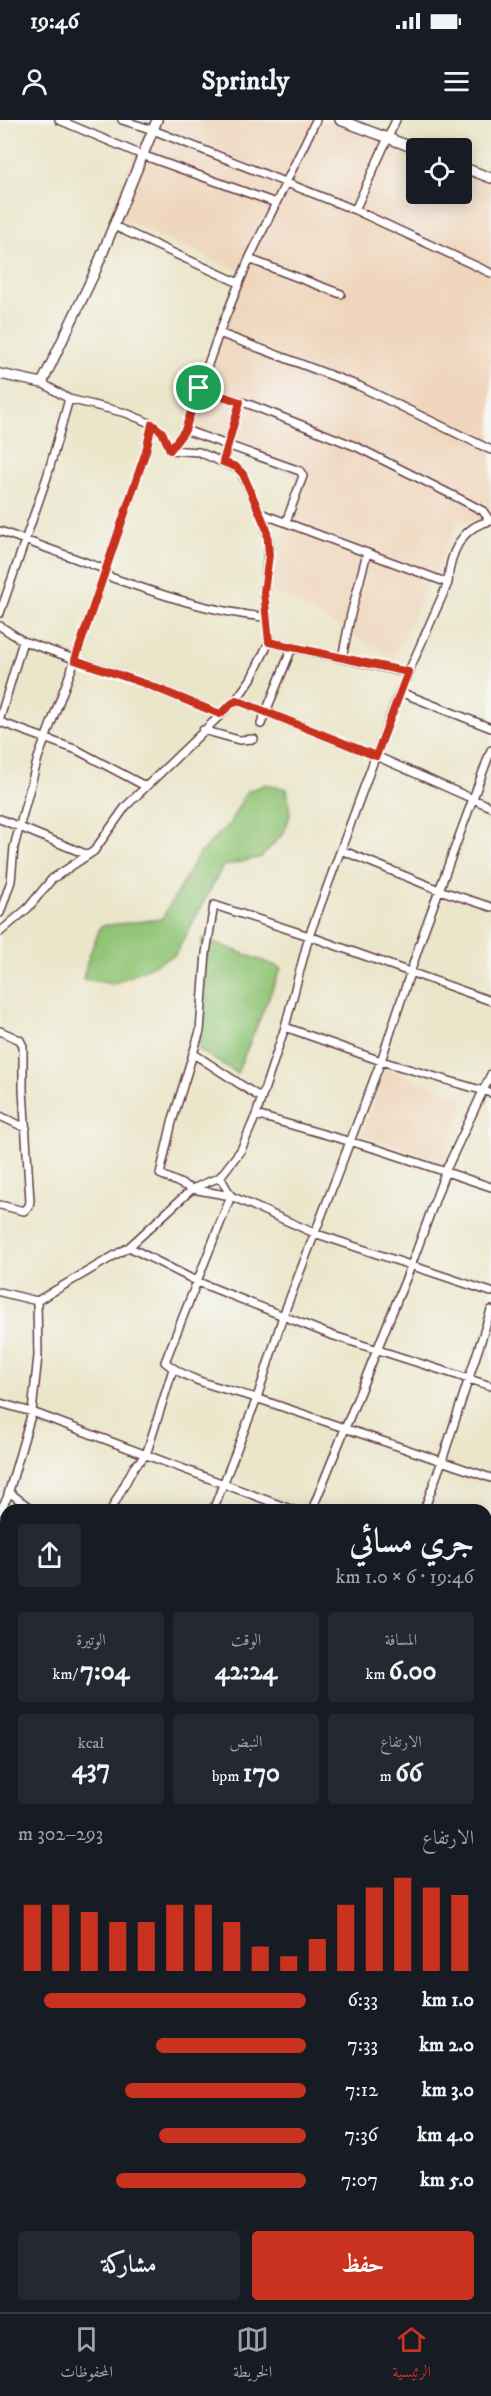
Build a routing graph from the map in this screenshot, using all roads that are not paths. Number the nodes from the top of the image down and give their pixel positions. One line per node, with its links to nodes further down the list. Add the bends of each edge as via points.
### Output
1 (59, 120): 10 (street)
2 (122, 120): 7 (street)
3 (157, 120): 7 (street)
4 (316, 120): 13 (street)
5 (340, 120): 8 (street)
6 (396, 120): 8 (street)
7 (153, 130): 10 (street); 13 (street)
8 (388, 137): 9 (street); 15 (street)
9 (406, 144)
10 (142, 155): 14 (street); 16 (street)
11 (472, 171): 12 (street)
12 (491, 178)
13 (287, 183): 14 (street); 15 (street)
14 (276, 203): 17 (street)
15 (355, 210): 18 (street)
16 (114, 226): 19 (street); 23 (street)
17 (249, 259): 19 (street); 20 (street)
18 (491, 273)
19 (239, 283): 21 (street)
20 (341, 294)
21 (219, 333): 24 (street); 31 (street, via 359,386)
22 (0, 374): 23 (street)
23 (42, 383): 25 (street)
24 (199, 388): 26 (street); 28 (street)
25 (69, 399): 27 (street, via 126,413); 37 (street)
26 (240, 402): 29 (street); 34 (street, via 361,449 483,511)
27 (152, 424): 30 (street, via 162,432); 39 (street)
28 (185, 430): 29 (street); 30 (street)
29 (228, 444): 32 (street); 35 (street, via 303,474)
30 (170, 450): 32 (street, via 199,452)
31 (491, 450)
32 (223, 462): 33 (street, via 243,474)
33 (260, 513): 35 (street); 42 (street, via 269,542)
34 (490, 521): 40 (street, via 466,532 453,555)
35 (286, 522): 38 (street)
36 (0, 531): 37 (street)
37 (25, 539): 39 (street); 41 (street)
38 (367, 554): 40 (street); 47 (street)
39 (104, 569): 42 (street, via 107,576 198,606); 48 (street)
40 (448, 583): 49 (street)
41 (0, 613)
42 (265, 617): 45 (street)
43 (0, 626): 44 (street)
44 (23, 641): 48 (street); 54 (street)
45 (269, 642): 46 (street); 51 (street)
46 (292, 648): 47 (street); 52 (street)
47 (342, 658): 49 (street)
48 (75, 660): 53 (street); 59 (street)
49 (408, 672): 50 (street)
50 (400, 693): 56 (street); 61 (street)
51 (236, 700): 52 (street); 53 (street)
52 (266, 713): 55 (street); 61 (street)
53 (220, 714): 57 (street)
54 (0, 720): 59 (street)
55 (261, 724)
56 (491, 728)
57 (203, 730): 58 (street, via 239,740); 62 (street)
58 (255, 739)
59 (45, 740): 62 (street, via 77,750); 66 (street)
60 (491, 750): 63 (street)
61 (376, 756): 63 (street); 67 (street)
62 (145, 786): 68 (street)
63 (473, 800): 64 (street); 69 (street)
64 (491, 807)
65 (0, 819): 66 (street)
66 (20, 826): 68 (street); 71 (street, via 11,881)
67 (341, 850): 69 (street); 74 (street)
68 (88, 855): 72 (street, via 52,879)
69 (440, 890): 70 (street); 75 (street)
70 (491, 907)
71 (0, 915): 72 (street)
72 (10, 923): 73 (street)
73 (0, 932)
74 (309, 936): 75 (street); 77 (street); 79 (street, via 214,905 206,953 203,1011)
75 (410, 974): 76 (street); 80 (street)
76 (491, 1002)
77 (285, 1027): 80 (street); 83 (street)
78 (0, 1030): 86 (street, via 20,1040 23,1046)
79 (194, 1054): 83 (street); 91 (street, via 160,1174)
80 (381, 1060): 82 (street); 87 (street)
81 (491, 1074): 82 (street)
82 (488, 1091): 88 (street)
83 (261, 1098): 84 (street)
84 (256, 1115): 87 (street); 89 (street, via 241,1150)
85 (0, 1116): 86 (street)
86 (26, 1128): 93 (street, via 29,1206 24,1211)
87 (349, 1142): 88 (street); 94 (street)
88 (446, 1170): 90 (street); 96 (street)
89 (220, 1177): 91 (street); 92 (street)
90 (491, 1187)
91 (192, 1189): 92 (street); 95 (street)
92 (231, 1196): 94 (street); 97 (street)
93 (0, 1205)
94 (314, 1233): 96 (street); 102 (street)
95 (129, 1247): 97 (street); 100 (street)
96 (411, 1266): 99 (street); 103 (street)
97 (198, 1282): 102 (street); 104 (street, via 165,1362)
98 (0, 1292): 100 (street)
99 (491, 1292)
100 (37, 1300): 109 (street, via 38,1356)
101 (491, 1311): 105 (street)
102 (283, 1316): 103 (street); 107 (street)
103 (376, 1350): 105 (street); 110 (street)
104 (173, 1369): 107 (street); 111 (street)
105 (468, 1378): 106 (street); 112 (street)
106 (491, 1386)
107 (257, 1398): 110 (street); 114 (street)
108 (0, 1403): 109 (street)
109 (32, 1412): 111 (street); 115 (street)
110 (345, 1428): 112 (street); 120 (street)
111 (146, 1455): 114 (street); 117 (street, via 134,1467)
112 (442, 1461): 113 (street); 121 (street)
113 (491, 1478)
114 (223, 1484): 118 (street); 119 (street)
115 (5, 1495): 116 (street)
116 (21, 1504)
117 (114, 1504)
118 (215, 1504)
119 (278, 1504)
120 (314, 1504)
121 (426, 1504)

